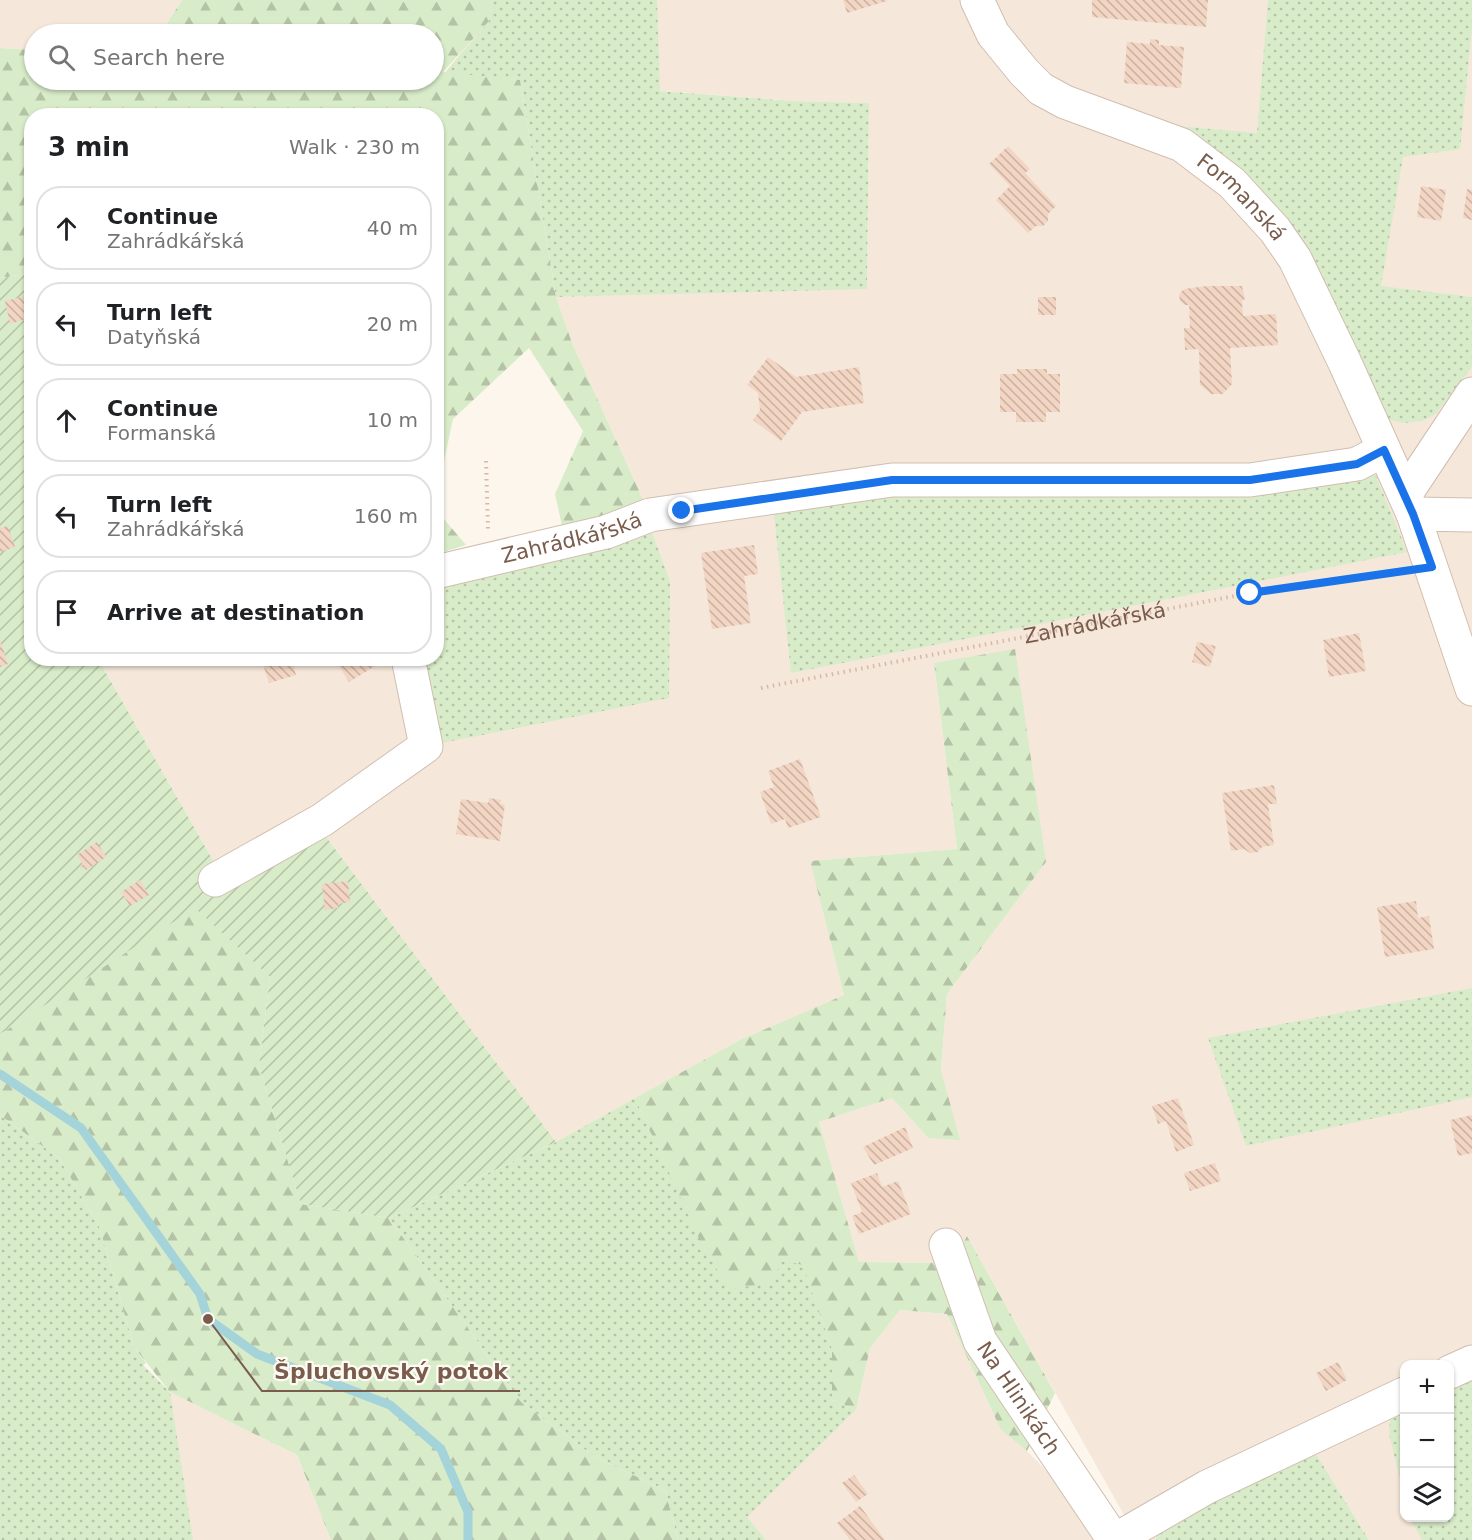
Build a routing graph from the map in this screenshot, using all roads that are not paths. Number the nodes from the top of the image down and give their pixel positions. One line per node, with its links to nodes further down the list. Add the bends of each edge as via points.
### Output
1 (976, 0): 3 (street, Formanská, via 993,34 1041,89 1065,102 1182,145 1232,183 1295,259)
2 (1472, 394): 4 (street)
3 (1384, 450): 4 (street, Formanská); 6 (street, Zahrádkářská, via 1357,464 1250,480 892,480 650,515 606,532)
4 (1409, 504): 5 (street); 8 (street, Formanská)
5 (1472, 515)
6 (444, 570)
7 (410, 666): 9 (street, via 426,746 322,820)
8 (1472, 689)
9 (215, 880)
10 (945, 1245): 14 (street, Na Hlinikách, via 980,1341)
11 (1472, 1362): 12 (street)
12 (1454, 1370)
13 (1400, 1396): 14 (street, Na Hlinikách, via 1207,1487)
14 (1115, 1540)

